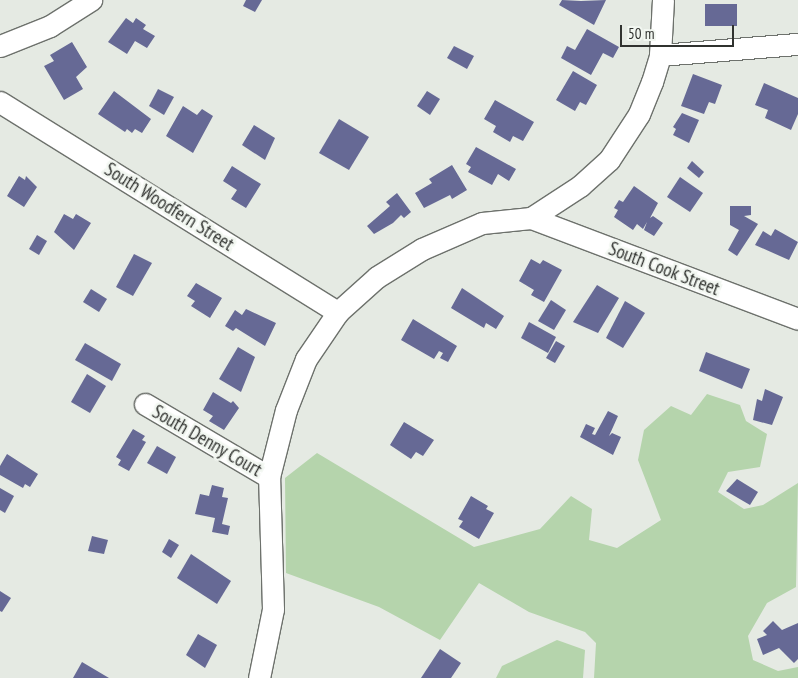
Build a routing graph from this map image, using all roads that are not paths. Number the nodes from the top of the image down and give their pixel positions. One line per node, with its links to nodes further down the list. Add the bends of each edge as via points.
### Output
1 (91, 0): 4 (street, via 50,26)
2 (663, 0): 5 (street)
3 (795, 40): 5 (street)
4 (0, 46)
5 (660, 55): 7 (street, via 639,114 609,160 580,186)
6 (0, 102): 8 (street, South Woodfern Street)
7 (531, 218): 8 (street, via 482,223 422,249 377,277); 9 (street, South Cook Street)
8 (338, 312): 11 (street, via 306,358 286,410)
9 (798, 319)
10 (145, 404): 11 (street, South Denny Court)
11 (269, 477): 12 (street, via 273,609)
12 (259, 678)

